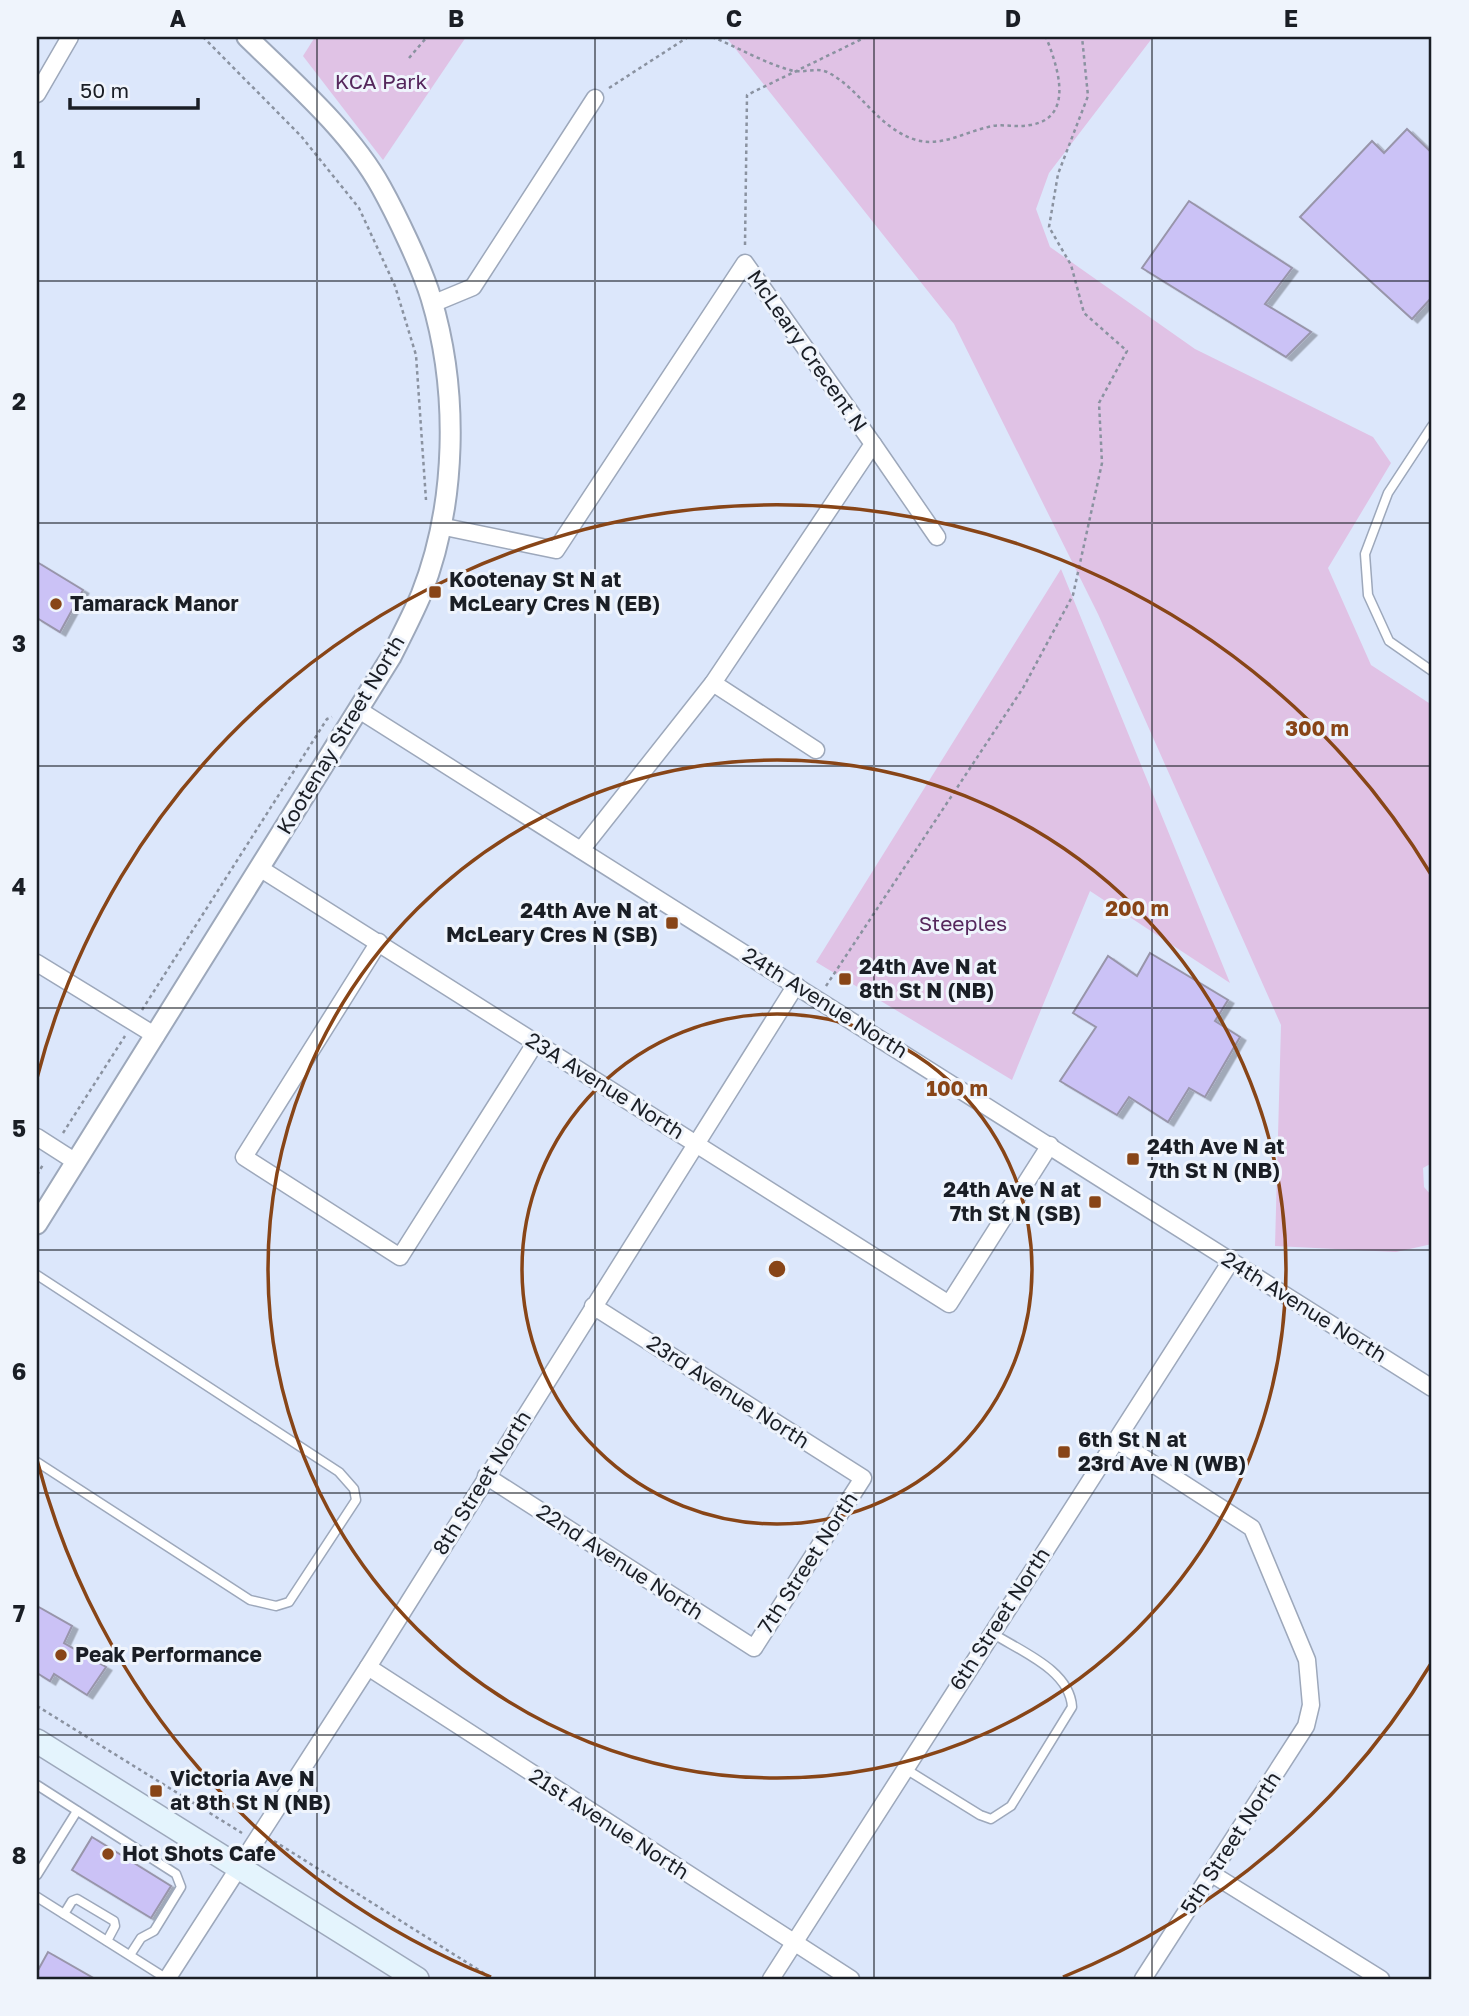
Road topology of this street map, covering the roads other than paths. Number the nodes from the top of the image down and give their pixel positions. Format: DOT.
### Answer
graph roads {
  1 [pos="70,37"];
  2 [pos="247,37"];
  3 [pos="37,94"];
  4 [pos="595,98"];
  5 [pos="432,304"];
  6 [pos="1432,426"];
  7 [pos="873,444"];
  8 [pos="440,526"];
  9 [pos="937,537"];
  10 [pos="1432,671"];
  11 [pos="713,682"];
  12 [pos="359,710"];
  13 [pos="816,750"];
  14 [pos="581,850"];
  15 [pos="261,869"];
  16 [pos="379,942"];
  17 [pos="37,963"];
  18 [pos="796,985"];
  19 [pos="156,1036"];
  20 [pos="536,1042"];
  21 [pos="37,1137"];
  22 [pos="696,1143"];
  23 [pos="1050,1145"];
  24 [pos="76,1162"];
  25 [pos="37,1224"];
  26 [pos="1231,1261"];
  27 [pos="37,1275"];
  28 [pos="593,1306"];
  29 [pos="1432,1388"];
  30 [pos="1116,1440"];
  31 [pos="37,1462"];
  32 [pos="486,1476"];
  33 [pos="863,1478"];
  34 [pos="992,1633"];
  35 [pos="754,1648"];
  36 [pos="368,1667"];
  37 [pos="37,1741"];
  38 [pos="904,1768"];
  39 [pos="37,1785"];
  40 [pos="77,1811"];
  41 [pos="239,1868"];
  42 [pos="1212,1874"];
  43 [pos="37,1875"];
  44 [pos="37,1897"];
  45 [pos="64,1914"];
  46 [pos="107,1941"];
  47 [pos="793,1944"];
  48 [pos="130,1955"];
  49 [pos="167,1979"];
  50 [pos="417,1979"];
  51 [pos="771,1979"];
  52 [pos="851,1979"];
  53 [pos="1143,1979"];
  54 [pos="1381,1979"];
  1 -- 3 [label="street"];
  2 -- 5 [label="street, Kootenay Street North"];
  4 -- 5 [label="street"];
  5 -- 8 [label="street, Kootenay Street North"];
  6 -- 10 [label="lane"];
  7 -- 8 [label="street, McLeary Crecent N"];
  7 -- 9 [label="street"];
  7 -- 11 [label="street, McLeary Crecent N"];
  8 -- 12 [label="street, Kootenay Street North"];
  11 -- 13 [label="street"];
  11 -- 14 [label="street, McLeary Crecent N"];
  12 -- 14 [label="street, 24th Avenue North"];
  12 -- 15 [label="street, Kootenay Street North"];
  14 -- 18 [label="street, 24th Avenue North"];
  15 -- 16 [label="street, 23A Avenue North"];
  15 -- 19 [label="street, Kootenay Street North"];
  16 -- 20 [label="street, 23A Avenue North"];
  16 -- 20 [label="street"];
  17 -- 19 [label="street"];
  18 -- 22 [label="street, 8th Street North"];
  18 -- 23 [label="street, 24th Avenue North"];
  19 -- 24 [label="street, Kootenay Street North"];
  20 -- 22 [label="street, 23A Avenue North"];
  21 -- 24 [label="street"];
  22 -- 23 [label="street, 23A Avenue North"];
  22 -- 28 [label="street, 8th Street North"];
  23 -- 26 [label="street, 24th Avenue North"];
  24 -- 25 [label="street, Kootenay Street North"];
  26 -- 29 [label="street, 24th Avenue North"];
  26 -- 30 [label="street, 6th Street North"];
  27 -- 31 [label="lane"];
  28 -- 32 [label="street, 8th Street North"];
  28 -- 33 [label="street, 23rd Avenue North"];
  30 -- 34 [label="street, 6th Street North"];
  30 -- 42 [label="street, 5th Street North"];
  32 -- 35 [label="street, 22nd Avenue North"];
  32 -- 36 [label="street, 8th Street North"];
  33 -- 35 [label="street, 7th Street North"];
  34 -- 38 [label="street, 6th Street North"];
  34 -- 38 [label="lane"];
  36 -- 41 [label="street, 8th Street North"];
  36 -- 47 [label="street, 21st Avenue North"];
  37 -- 41 [label="main road"];
  38 -- 47 [label="street, 6th Street North"];
  39 -- 40 [label="lane"];
  40 -- 43 [label="lane"];
  40 -- 48 [label="lane"];
  41 -- 49 [label="street, 8th Street North"];
  41 -- 50 [label="main road"];
  42 -- 53 [label="street, 5th Street North"];
  42 -- 54 [label="street"];
  44 -- 45 [label="lane"];
  45 -- 46 [label="lane"];
  45 -- 46 [label="lane"];
  46 -- 48 [label="lane"];
  47 -- 51 [label="street, 6th Street North"];
  47 -- 52 [label="street, 21st Avenue North"];
  48 -- 49 [label="lane"];
}
